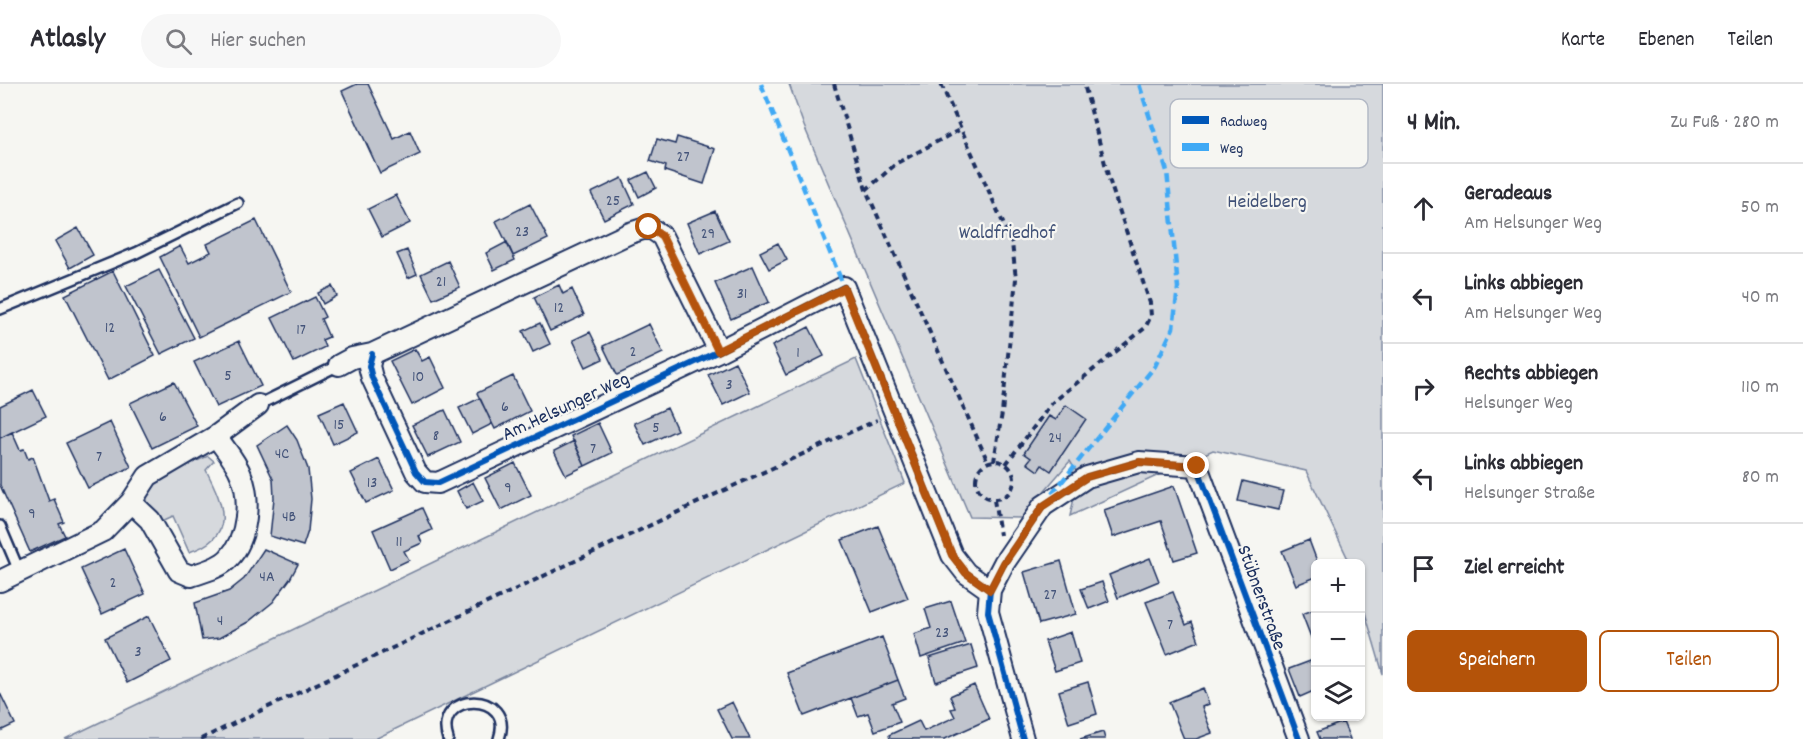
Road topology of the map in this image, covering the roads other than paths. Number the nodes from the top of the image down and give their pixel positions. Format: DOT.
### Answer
graph roads {
  1 [pos="238,203"];
  2 [pos="0,309"];
  3 [pos="718,351"];
  4 [pos="372,354"];
  5 [pos="339,365"];
  6 [pos="258,405"];
  7 [pos="216,436"];
  8 [pos="131,502"];
  9 [pos="0,526"];
  10 [pos="20,573"];
  11 [pos="0,581"];
  12 [pos="990,590"];
  13 [pos="448,739"];
  14 [pos="499,739"];
  15 [pos="1023,739"];
  16 [pos="1299,739"];
  1 -- 2 [label="lane"];
  3 -- 4 [label="street"];
  3 -- 4 [label="street, Am Helsunger Weg"];
  3 -- 12 [label="street, Am Helsunger Weg"];
  4 -- 5 [label="street"];
  5 -- 6 [label="lane"];
  6 -- 7 [label="street"];
  7 -- 8 [label="street"];
  7 -- 8 [label="street"];
  8 -- 10 [label="street"];
  9 -- 10 [label="lane"];
  10 -- 11 [label="street"];
  12 -- 15 [label="street"];
  12 -- 16 [label="street, Stübnerstraße"];
  13 -- 14 [label="lane"];
}
